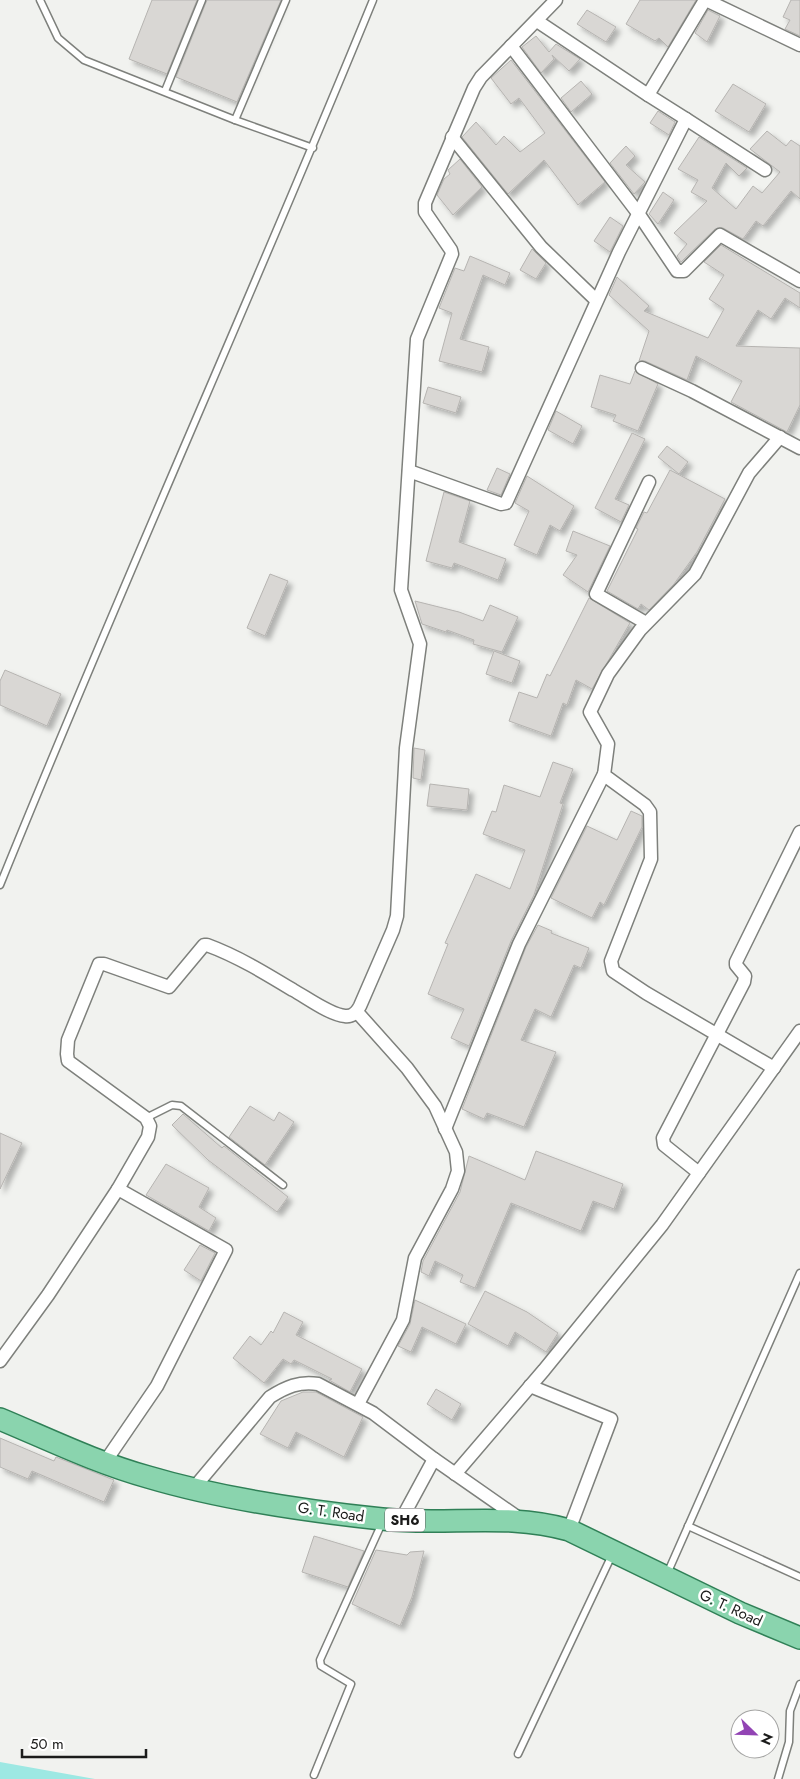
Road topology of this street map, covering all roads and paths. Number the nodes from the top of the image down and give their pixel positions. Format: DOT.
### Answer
graph roads {
  1 [pos="40,0"];
  2 [pos="202,0"];
  3 [pos="286,0"];
  4 [pos="373,0"];
  5 [pos="556,0"];
  6 [pos="705,0"];
  7 [pos="537,21"];
  8 [pos="800,45"];
  9 [pos="511,46"];
  10 [pos="165,91"];
  11 [pos="648,95"];
  12 [pos="686,119"];
  13 [pos="235,120"];
  14 [pos="452,137"];
  15 [pos="312,148"];
  16 [pos="765,170"];
  17 [pos="638,213"];
  18 [pos="800,281"];
  19 [pos="596,300"];
  20 [pos="642,368"];
  21 [pos="780,436"];
  22 [pos="800,448"];
  23 [pos="409,471"];
  24 [pos="650,482"];
  25 [pos="646,623"];
  26 [pos="604,774"];
  27 [pos="800,832"];
  28 [pos="0,885"];
  29 [pos="357,1012"];
  30 [pos="800,1031"];
  31 [pos="717,1035"];
  32 [pos="774,1068"];
  33 [pos="146,1118"];
  34 [pos="445,1129"];
  35 [pos="699,1173"];
  36 [pos="283,1185"];
  37 [pos="118,1189"];
  38 [pos="800,1273"];
  39 [pos="0,1361"];
  40 [pos="530,1386"];
  41 [pos="358,1404"];
  42 [pos="0,1419"];
  43 [pos="434,1459"];
  44 [pos="105,1462"];
  45 [pos="455,1474"];
  46 [pos="193,1489"];
  47 [pos="392,1520"];
  48 [pos="521,1520"];
  49 [pos="688,1526"];
  50 [pos="569,1530"];
  51 [pos="613,1551"];
  52 [pos="666,1577"];
  53 [pos="800,1577"];
  54 [pos="800,1638"];
  55 [pos="800,1684"];
  56 [pos="518,1754"];
  57 [pos="314,1775"];
  58 [pos="778,1779"];
  1 -- 10 [label="lane"];
  2 -- 10 [label="lane"];
  3 -- 13 [label="lane"];
  4 -- 15 [label="lane"];
  5 -- 7 [label="street"];
  6 -- 8 [label="street"];
  6 -- 11 [label="street"];
  7 -- 9 [label="street"];
  7 -- 11 [label="street"];
  9 -- 14 [label="street"];
  9 -- 17 [label="street"];
  10 -- 13 [label="lane"];
  11 -- 12 [label="street"];
  12 -- 16 [label="street"];
  12 -- 17 [label="street"];
  13 -- 15 [label="lane"];
  14 -- 19 [label="street"];
  14 -- 23 [label="street"];
  15 -- 28 [label="lane"];
  17 -- 18 [label="street"];
  17 -- 19 [label="street"];
  19 -- 23 [label="street"];
  20 -- 21 [label="street"];
  21 -- 22 [label="street"];
  21 -- 25 [label="street"];
  23 -- 29 [label="street"];
  24 -- 25 [label="street"];
  25 -- 26 [label="street"];
  26 -- 31 [label="street"];
  26 -- 34 [label="street"];
  27 -- 31 [label="street"];
  29 -- 33 [label="street"];
  29 -- 34 [label="street"];
  30 -- 32 [label="street"];
  31 -- 32 [label="street"];
  31 -- 35 [label="street"];
  32 -- 35 [label="street"];
  33 -- 36 [label="lane"];
  33 -- 37 [label="street"];
  34 -- 41 [label="street"];
  35 -- 40 [label="street"];
  37 -- 39 [label="street"];
  37 -- 44 [label="street"];
  38 -- 49 [label="lane"];
  40 -- 45 [label="street"];
  40 -- 50 [label="street"];
  41 -- 43 [label="street"];
  41 -- 46 [label="street"];
  42 -- 44 [label="main road, G. T. Road / SH6"];
  43 -- 45 [label="street"];
  43 -- 47 [label="street"];
  44 -- 46 [label="main road, G. T. Road / SH6"];
  45 -- 48 [label="street"];
  46 -- 47 [label="main road, G. T. Road / SH6"];
  47 -- 48 [label="main road, G. T. Road / SH6"];
  47 -- 57 [label="lane"];
  48 -- 50 [label="main road, G. T. Road / SH6"];
  49 -- 52 [label="lane"];
  49 -- 53 [label="lane"];
  50 -- 51 [label="main road, G. T. Road / SH6"];
  51 -- 52 [label="main road, G. T. Road / SH6"];
  51 -- 56 [label="lane"];
  52 -- 54 [label="main road, G. T. Road / SH6"];
  55 -- 58 [label="lane"];
}
